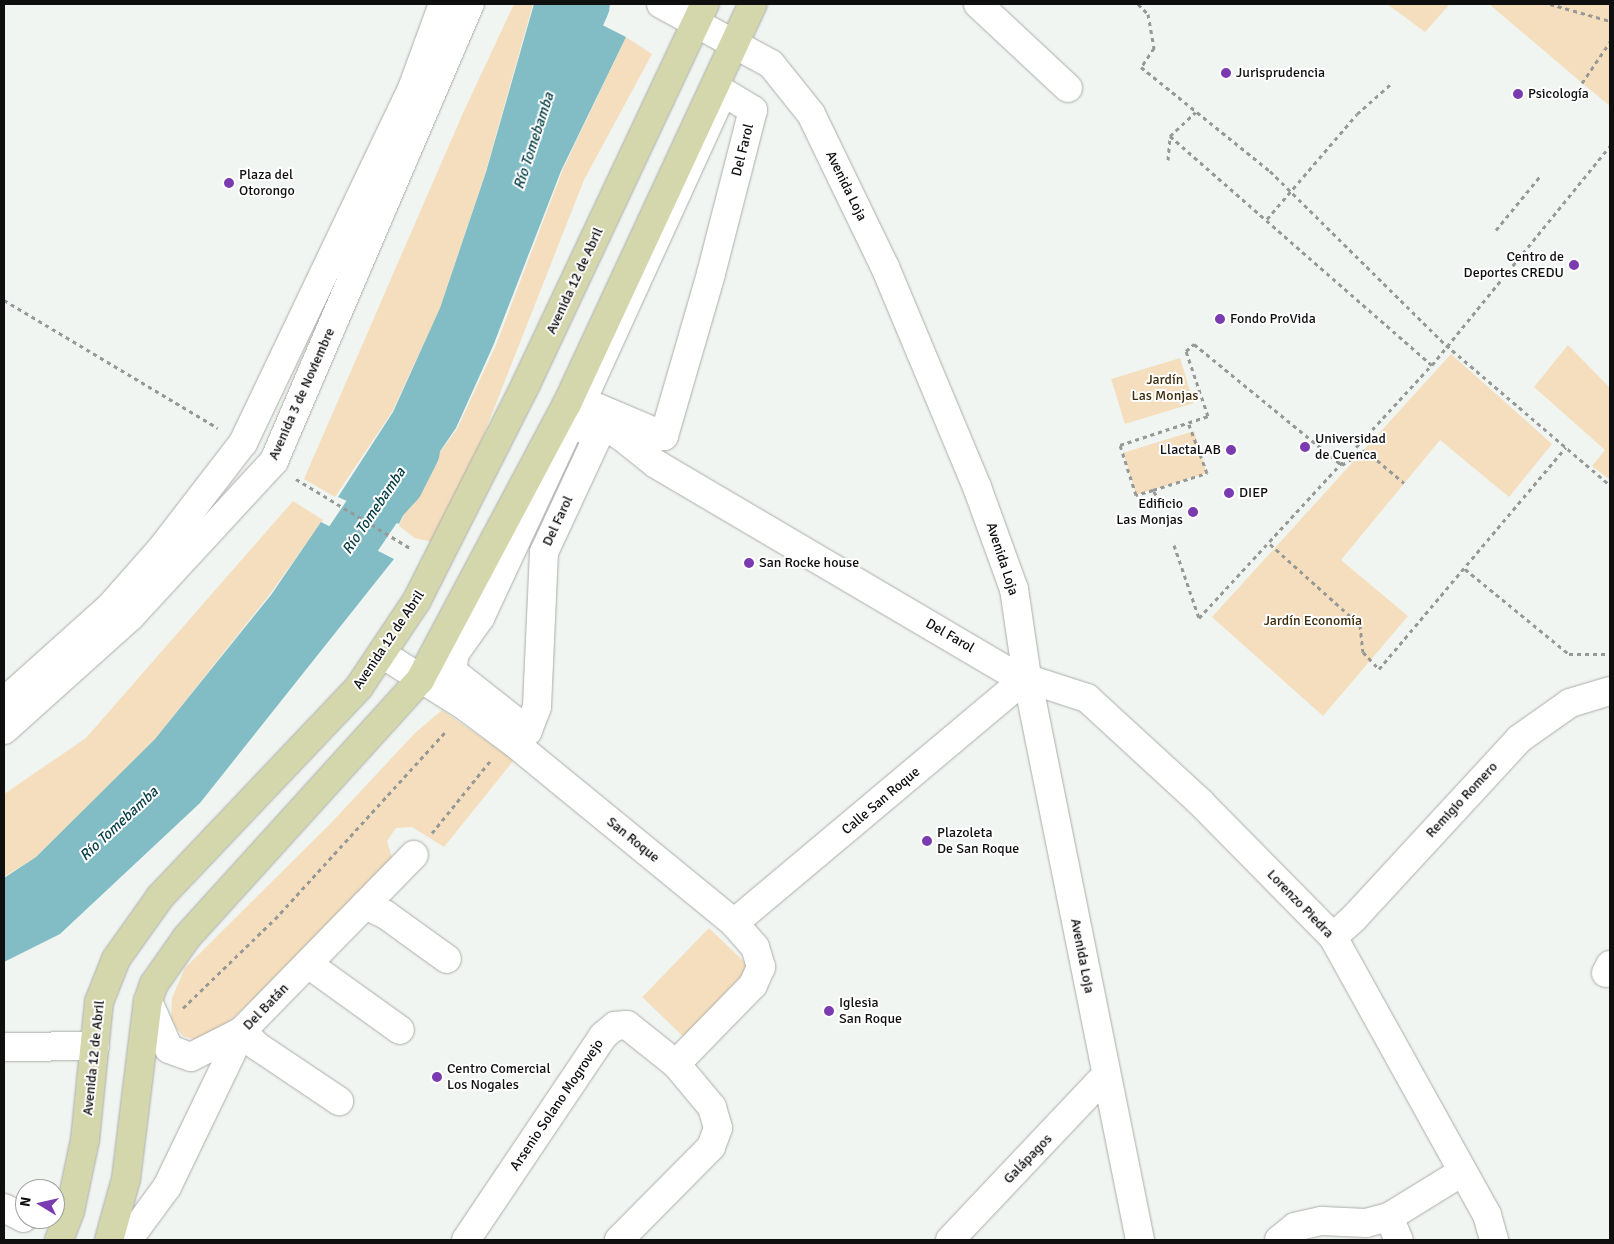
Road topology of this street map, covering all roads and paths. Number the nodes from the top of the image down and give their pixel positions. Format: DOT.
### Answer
graph roads {
  1 [pos="443,4"];
  2 [pos="470,4"];
  3 [pos="661,4"];
  4 [pos="753,4"];
  5 [pos="978,4"];
  6 [pos="1138,4"];
  7 [pos="1550,4"];
  8 [pos="695,16"];
  9 [pos="1610,21"];
  10 [pos="1610,42"];
  11 [pos="734,45"];
  12 [pos="1393,82"];
  13 [pos="1582,83"];
  14 [pos="1068,88"];
  15 [pos="1196,112"];
  16 [pos="1170,136"];
  17 [pos="1610,146"];
  18 [pos="1168,160"];
  19 [pos="1541,175"];
  20 [pos="1290,190"];
  21 [pos="1267,219"];
  22 [pos="1496,230"];
  23 [pos="4,300"];
  24 [pos="1446,345"];
  25 [pos="1432,365"];
  26 [pos="575,402"];
  27 [pos="1188,422"];
  28 [pos="243,443"];
  29 [pos="1566,447"];
  30 [pos="1342,465"];
  31 [pos="284,469"];
  32 [pos="1404,483"];
  33 [pos="1610,484"];
  34 [pos="1153,490"];
  35 [pos="1156,495"];
  36 [pos="1270,544"];
  37 [pos="1174,545"];
  38 [pos="414,551"];
  39 [pos="1465,569"];
  40 [pos="382,654"];
  41 [pos="1610,654"];
  42 [pos="452,671"];
  43 [pos="1027,677"];
  44 [pos="420,680"];
  45 [pos="1610,691"];
  46 [pos="4,702"];
  47 [pos="466,707"];
  48 [pos="4,730"];
  49 [pos="513,742"];
  50 [pos="414,855"];
  51 [pos="365,905"];
  52 [pos="734,923"];
  53 [pos="1333,936"];
  54 [pos="447,959"];
  55 [pos="308,964"];
  56 [pos="148,1001"];
  57 [pos="158,1029"];
  58 [pos="400,1030"];
  59 [pos="242,1031"];
  60 [pos="95,1046"];
  61 [pos="4,1047"];
  62 [pos="676,1064"];
  63 [pos="1105,1076"];
  64 [pos="339,1101"];
  65 [pos="1462,1172"];
  66 [pos="1394,1229"];
  67 [pos="59,1240"];
  68 [pos="109,1240"];
  69 [pos="128,1240"];
  70 [pos="466,1240"];
  71 [pos="620,1240"];
  72 [pos="950,1240"];
  73 [pos="1140,1240"];
  74 [pos="1279,1240"];
  75 [pos="1494,1240"];
  1 -- 28 [label="street, Avenida 3 de Noviembre"];
  2 -- 31 [label="street, Avenida 3 de Noviembre"];
  3 -- 8 [label="street, Avenida Loja"];
  4 -- 11 [label="main road"];
  5 -- 14 [label="street"];
  6 -- 15 [label="path"];
  7 -- 9 [label="path"];
  8 -- 11 [label="street, Avenida Loja"];
  8 -- 40 [label="main road, Avenida 12 de Abril"];
  10 -- 13 [label="path"];
  11 -- 26 [label="main road"];
  11 -- 43 [label="street, Avenida Loja"];
  12 -- 20 [label="path"];
  15 -- 16 [label="path"];
  15 -- 20 [label="path"];
  16 -- 18 [label="path"];
  16 -- 21 [label="path"];
  17 -- 24 [label="path"];
  19 -- 22 [label="path"];
  20 -- 21 [label="path"];
  20 -- 24 [label="path"];
  21 -- 25 [label="path"];
  23 -- 28 [label="path"];
  24 -- 25 [label="path"];
  24 -- 29 [label="path"];
  25 -- 30 [label="path"];
  26 -- 26 [label="street, Del Farol"];
  26 -- 43 [label="street, Del Farol"];
  26 -- 44 [label="main road"];
  27 -- 30 [label="path"];
  27 -- 34 [label="path"];
  27 -- 34 [label="path"];
  28 -- 46 [label="street, Avenida 3 de Noviembre"];
  29 -- 33 [label="path"];
  29 -- 39 [label="path"];
  30 -- 32 [label="path"];
  30 -- 36 [label="path"];
  31 -- 38 [label="path"];
  31 -- 48 [label="street, Avenida 3 de Noviembre"];
  34 -- 35 [label="path"];
  36 -- 37 [label="path"];
  36 -- 39 [label="path"];
  39 -- 41 [label="path"];
  40 -- 44 [label="street, San Roque"];
  40 -- 60 [label="main road, Avenida 12 de Abril"];
  42 -- 42 [label="street, Del Farol"];
  43 -- 52 [label="street, Calle San Roque"];
  43 -- 53 [label="street, Lorenzo Piedra"];
  43 -- 63 [label="street, Avenida Loja"];
  44 -- 47 [label="street, San Roque"];
  44 -- 56 [label="main road"];
  45 -- 53 [label="street, Remigio Romero"];
  47 -- 49 [label="street, San Roque"];
  47 -- 57 [label="path"];
  49 -- 50 [label="path"];
  49 -- 52 [label="street, San Roque"];
  50 -- 51 [label="street, Del Batán"];
  51 -- 54 [label="street"];
  51 -- 55 [label="street, Del Batán"];
  52 -- 62 [label="street, San Roque"];
  53 -- 65 [label="street, Lorenzo Piedra"];
  55 -- 58 [label="street"];
  55 -- 59 [label="street, Del Batán"];
  56 -- 57 [label="street"];
  56 -- 68 [label="main road"];
  57 -- 59 [label="street"];
  59 -- 64 [label="street"];
  59 -- 69 [label="street, Del Batán"];
  60 -- 61 [label="street"];
  60 -- 67 [label="main road, Avenida 12 de Abril"];
  62 -- 70 [label="street, Arsenio Solano Mogrovejo"];
  62 -- 71 [label="street, Arsenio Solano Mogrovejo"];
  63 -- 72 [label="street, Galápagos"];
  63 -- 73 [label="street, Avenida Loja"];
  65 -- 66 [label="street"];
  65 -- 75 [label="street, Lorenzo Piedra"];
  66 -- 74 [label="street"];
}
